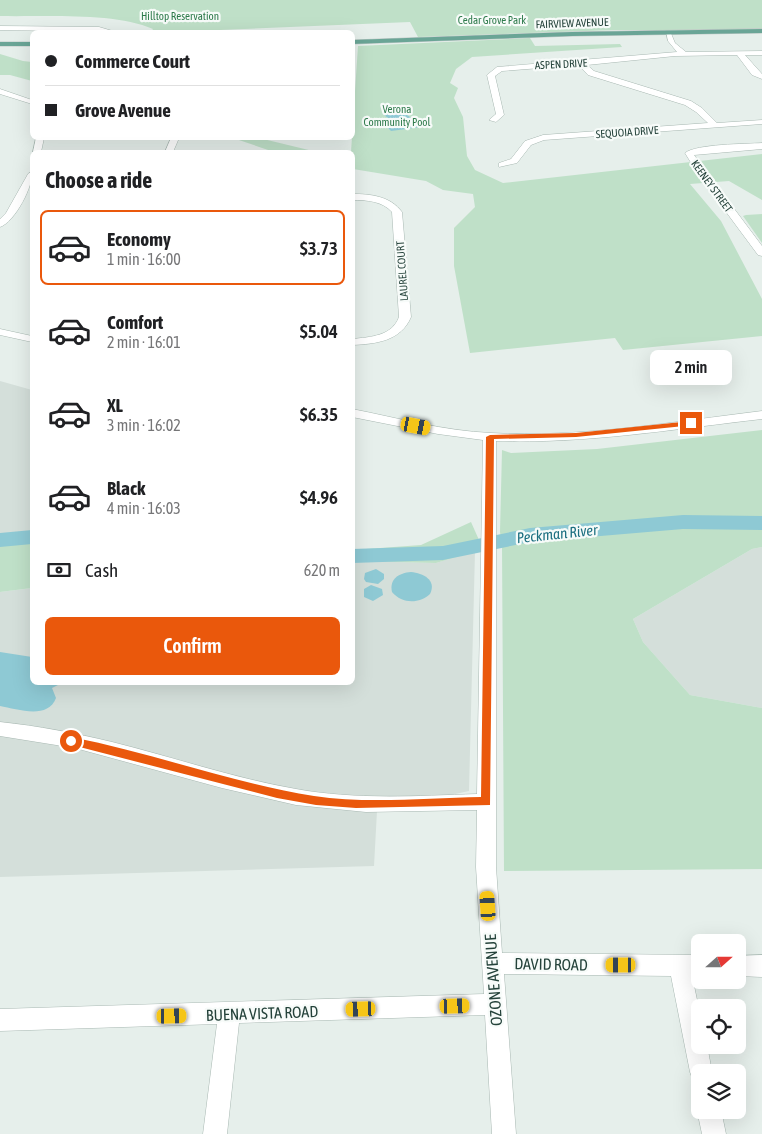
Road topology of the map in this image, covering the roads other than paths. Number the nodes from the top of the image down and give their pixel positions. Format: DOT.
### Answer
graph roads {
  1 [pos="0,28"];
  2 [pos="104,30"];
  3 [pos="762,31"];
  4 [pos="668,32"];
  5 [pos="355,42"];
  6 [pos="0,44"];
  7 [pos="30,44"];
  8 [pos="683,53"];
  9 [pos="739,53"];
  10 [pos="762,53"];
  11 [pos="581,63"];
  12 [pos="762,77"];
  13 [pos="0,91"];
  14 [pos="30,101"];
  15 [pos="493,120"];
  16 [pos="762,122"];
  17 [pos="714,125"];
  18 [pos="762,146"];
  19 [pos="502,165"];
  20 [pos="30,178"];
  21 [pos="355,197"];
  22 [pos="0,224"];
  23 [pos="762,253"];
  24 [pos="0,332"];
  25 [pos="30,339"];
  26 [pos="355,342"];
  27 [pos="355,414"];
  28 [pos="762,415"];
  29 [pos="490,437"];
  30 [pos="0,729"];
  31 [pos="486,802"];
  32 [pos="492,963"];
  33 [pos="690,966"];
  34 [pos="746,966"];
  35 [pos="762,966"];
  36 [pos="495,1004"];
  37 [pos="229,1014"];
  38 [pos="0,1020"];
  39 [pos="700,1064"];
  40 [pos="711,1119"];
  41 [pos="215,1134"];
  42 [pos="504,1134"];
  43 [pos="714,1134"];
  1 -- 2 [label="street"];
  3 -- 4 [label="main road, FAIRVIEW AVENUE"];
  4 -- 5 [label="main road, FAIRVIEW AVENUE"];
  4 -- 8 [label="street"];
  6 -- 7 [label="main road"];
  8 -- 9 [label="street, ASPEN DRIVE"];
  8 -- 11 [label="street, ASPEN DRIVE"];
  9 -- 10 [label="street, ASPEN DRIVE"];
  9 -- 12 [label="street"];
  11 -- 15 [label="street, ASPEN DRIVE"];
  11 -- 17 [label="street"];
  13 -- 14 [label="street"];
  16 -- 17 [label="street, SEQUOIA DRIVE"];
  17 -- 19 [label="street, SEQUOIA DRIVE"];
  18 -- 23 [label="street, KEENEY STREET"];
  20 -- 22 [label="street"];
  21 -- 26 [label="street, LAUREL COURT"];
  24 -- 25 [label="street"];
  27 -- 29 [label="street"];
  28 -- 29 [label="street"];
  29 -- 31 [label="street, OZONE AVENUE"];
  30 -- 31 [label="street"];
  31 -- 32 [label="street, OZONE AVENUE"];
  32 -- 33 [label="street, DAVID ROAD"];
  32 -- 36 [label="street, OZONE AVENUE"];
  33 -- 39 [label="street"];
  34 -- 35 [label="street"];
  36 -- 37 [label="street, BUENA VISTA ROAD"];
  36 -- 42 [label="street, OZONE AVENUE"];
  37 -- 38 [label="street, BUENA VISTA ROAD"];
  37 -- 41 [label="street"];
  40 -- 43 [label="street"];
}
